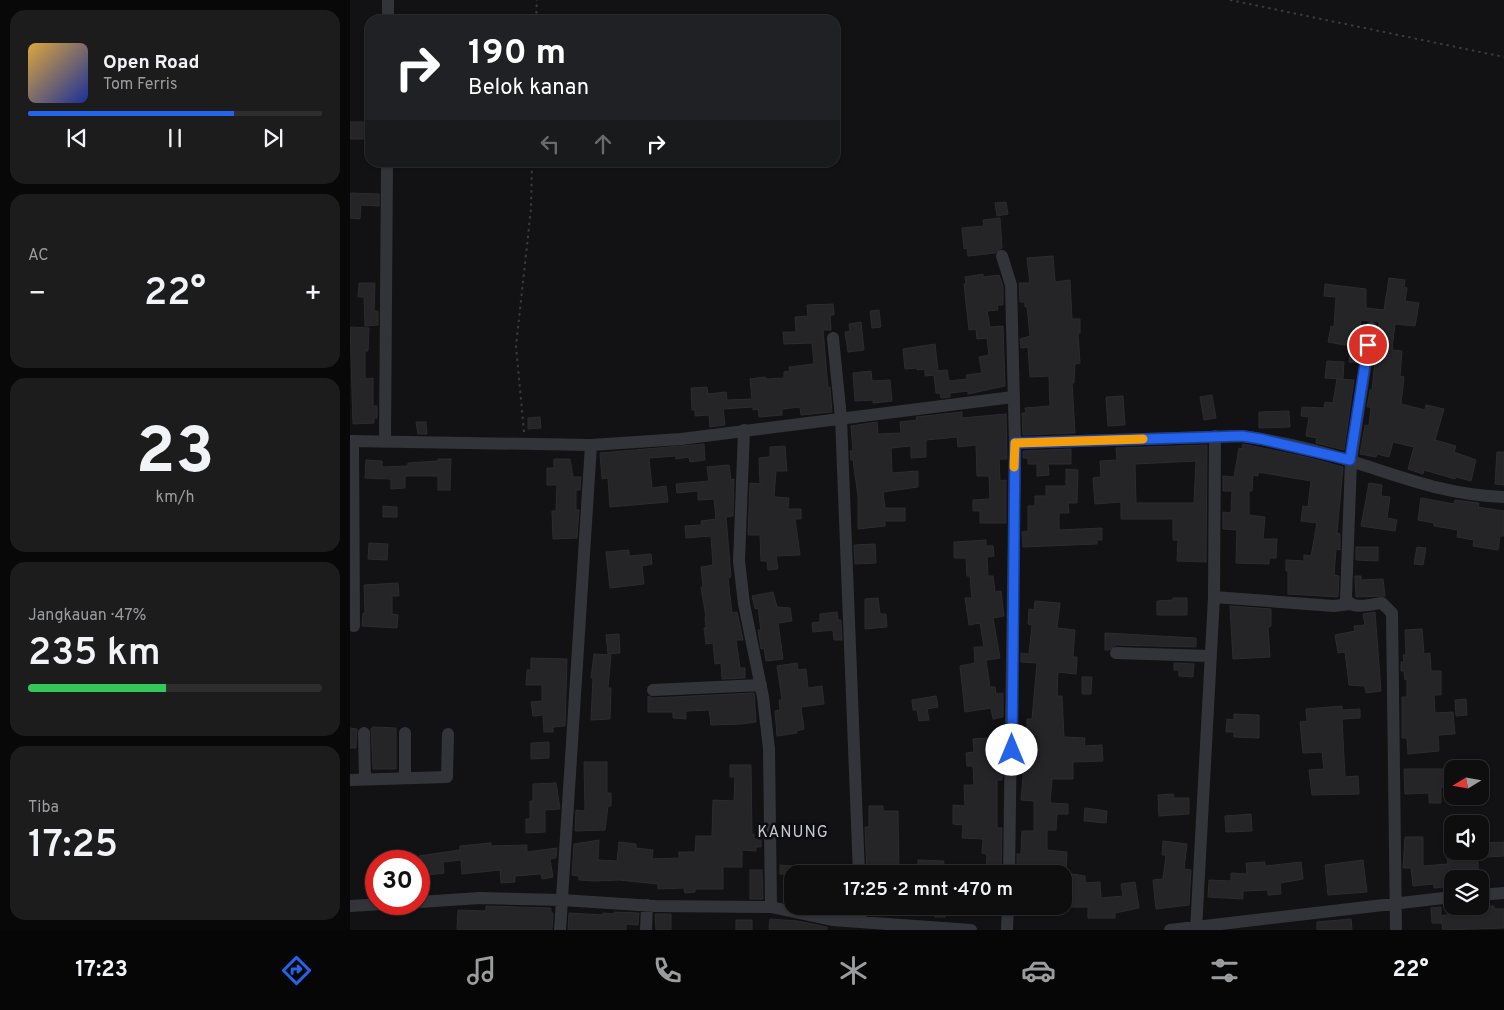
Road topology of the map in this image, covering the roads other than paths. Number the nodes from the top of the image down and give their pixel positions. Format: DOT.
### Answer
graph roads {
  1 [pos="388,0"];
  2 [pos="388,15"];
  3 [pos="387,167"];
  4 [pos="1002,256"];
  5 [pos="1371,328"];
  6 [pos="833,338"];
  7 [pos="1012,397"];
  8 [pos="841,418"];
  9 [pos="744,430"];
  10 [pos="1215,436"];
  11 [pos="352,441"];
  12 [pos="386,442"];
  13 [pos="1015,443"];
  14 [pos="591,445"];
  15 [pos="1350,460"];
  16 [pos="1504,497"];
  17 [pos="1214,597"];
  18 [pos="1350,604"];
  19 [pos="354,626"];
  20 [pos="1116,653"];
  21 [pos="1209,656"];
  22 [pos="761,686"];
  23 [pos="653,690"];
  24 [pos="364,733"];
  25 [pos="405,733"];
  26 [pos="448,734"];
  27 [pos="405,778"];
  28 [pos="364,779"];
  29 [pos="350,780"];
  30 [pos="859,865"];
  31 [pos="1009,865"];
  32 [pos="1504,893"];
  33 [pos="1489,894"];
  34 [pos="1444,898"];
  35 [pos="562,900"];
  36 [pos="430,901"];
  37 [pos="1395,902"];
  38 [pos="365,905"];
  39 [pos="650,905"];
  40 [pos="350,906"];
  41 [pos="771,907"];
  42 [pos="861,915"];
  43 [pos="1008,915"];
  44 [pos="861,922"];
  45 [pos="831,925"];
  46 [pos="1196,929"];
  47 [pos="560,930"];
  48 [pos="646,930"];
  49 [pos="653,930"];
  50 [pos="972,930"];
  51 [pos="1007,930"];
  52 [pos="1170,930"];
  53 [pos="1396,930"];
  1 -- 2 [label="street"];
  3 -- 12 [label="street"];
  4 -- 7 [label="street"];
  5 -- 15 [label="street"];
  6 -- 8 [label="street"];
  7 -- 8 [label="street"];
  7 -- 13 [label="street"];
  8 -- 9 [label="street"];
  8 -- 30 [label="street"];
  9 -- 14 [label="street"];
  9 -- 22 [label="street"];
  10 -- 13 [label="street"];
  10 -- 15 [label="street"];
  10 -- 17 [label="street"];
  11 -- 12 [label="street"];
  11 -- 19 [label="street"];
  12 -- 14 [label="street"];
  13 -- 31 [label="street"];
  14 -- 35 [label="street"];
  15 -- 16 [label="street"];
  15 -- 18 [label="street"];
  17 -- 18 [label="street"];
  17 -- 21 [label="street"];
  18 -- 37 [label="street"];
  20 -- 21 [label="street"];
  21 -- 46 [label="street"];
  22 -- 23 [label="street"];
  22 -- 41 [label="street"];
  24 -- 28 [label="street"];
  25 -- 27 [label="street"];
  26 -- 27 [label="street"];
  27 -- 28 [label="street"];
  28 -- 29 [label="street"];
  32 -- 33 [label="street"];
  34 -- 37 [label="street"];
  35 -- 36 [label="street"];
  35 -- 39 [label="street"];
  35 -- 47 [label="street"];
  37 -- 46 [label="street"];
  37 -- 53 [label="street"];
  38 -- 40 [label="street"];
  39 -- 41 [label="street"];
  39 -- 48 [label="street"];
  39 -- 49 [label="street"];
  41 -- 45 [label="street"];
  42 -- 44 [label="street"];
  43 -- 51 [label="street"];
  44 -- 45 [label="street"];
  44 -- 50 [label="street"];
  46 -- 52 [label="street"];
}
